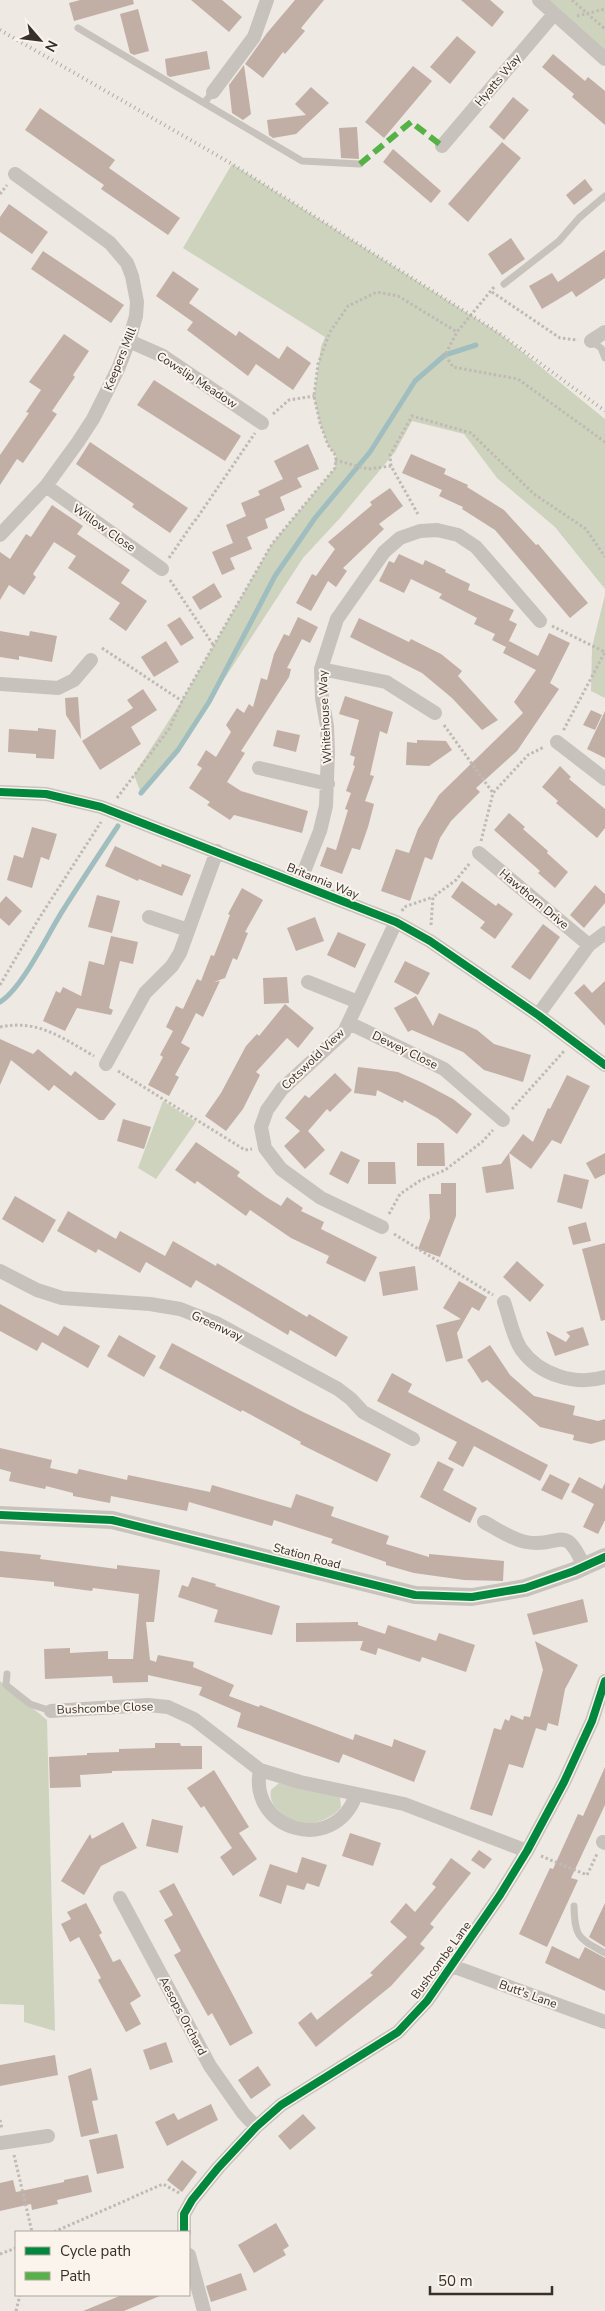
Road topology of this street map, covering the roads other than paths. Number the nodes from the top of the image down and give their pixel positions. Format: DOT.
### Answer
graph roads {
  1 [pos="266,0"];
  2 [pos="539,0"];
  3 [pos="558,17"];
  4 [pos="78,28"];
  5 [pos="604,57"];
  6 [pos="209,97"];
  7 [pos="442,146"];
  8 [pos="360,164"];
  9 [pos="15,174"];
  10 [pos="605,196"];
  11 [pos="504,284"];
  12 [pos="605,332"];
  13 [pos="129,341"];
  14 [pos="591,341"];
  15 [pos="605,358"];
  16 [pos="262,424"];
  17 [pos="46,486"];
  18 [pos="0,535"];
  19 [pos="162,569"];
  20 [pos="540,620"];
  21 [pos="91,660"];
  22 [pos="321,669"];
  23 [pos="0,684"];
  24 [pos="435,713"];
  25 [pos="557,742"];
  26 [pos="259,768"];
  27 [pos="605,779"];
  28 [pos="328,784"];
  29 [pos="0,792"];
  30 [pos="217,851"];
  31 [pos="478,853"];
  32 [pos="299,884"];
  33 [pos="149,917"];
  34 [pos="396,922"];
  35 [pos="188,930"];
  36 [pos="605,933"];
  37 [pos="590,945"];
  38 [pos="308,982"];
  39 [pos="358,1002"];
  40 [pos="538,1014"];
  41 [pos="349,1023"];
  42 [pos="106,1064"];
  43 [pos="605,1065"];
  44 [pos="503,1120"];
  45 [pos="382,1227"];
  46 [pos="0,1271"];
  47 [pos="504,1302"];
  48 [pos="605,1376"];
  49 [pos="413,1439"];
  50 [pos="0,1515"];
  51 [pos="484,1522"];
  52 [pos="605,1557"];
  53 [pos="584,1567"];
  54 [pos="8,1674"];
  55 [pos="605,1680"];
  56 [pos="51,1711"];
  57 [pos="260,1770"];
  58 [pos="356,1795"];
  59 [pos="530,1851"];
  60 [pos="120,1898"];
  61 [pos="574,1906"];
  62 [pos="605,1953"];
  63 [pos="452,1966"];
  64 [pos="605,2022"];
  65 [pos="256,2127"];
  66 [pos="48,2136"];
  67 [pos="2,2143"];
  68 [pos="184,2231"];
  69 [pos="190,2258"];
  70 [pos="204,2311"];
  1 -- 6 [label="street"];
  2 -- 3 [label="street"];
  3 -- 5 [label="street"];
  3 -- 7 [label="street, Hyatts Way"];
  4 -- 6 [label="lane"];
  6 -- 8 [label="lane"];
  9 -- 13 [label="street, Keepers Mill"];
  10 -- 11 [label="lane"];
  12 -- 14 [label="street"];
  13 -- 16 [label="street, Cowslip Meadow"];
  13 -- 17 [label="street, Keepers Mill"];
  14 -- 15 [label="lane"];
  17 -- 18 [label="street, Keepers Mill"];
  17 -- 19 [label="street, Willow Close"];
  20 -- 22 [label="street, Whitehouse Way"];
  21 -- 23 [label="street"];
  22 -- 24 [label="street"];
  22 -- 28 [label="street, Whitehouse Way"];
  25 -- 27 [label="street"];
  26 -- 28 [label="street"];
  28 -- 32 [label="street, Whitehouse Way"];
  29 -- 30 [label="street, Britannia Way"];
  30 -- 32 [label="street, Britannia Way"];
  30 -- 35 [label="street"];
  31 -- 37 [label="street, Hawthorn Drive"];
  32 -- 34 [label="street, Britannia Way"];
  33 -- 35 [label="street"];
  34 -- 39 [label="street, Cotswold View"];
  34 -- 40 [label="street, Britannia Way"];
  35 -- 42 [label="street"];
  36 -- 37 [label="street"];
  37 -- 40 [label="street"];
  38 -- 39 [label="street"];
  39 -- 41 [label="street, Cotswold View"];
  40 -- 43 [label="street, Britannia Way"];
  41 -- 44 [label="street, Dewey Close"];
  41 -- 45 [label="street, Cotswold View"];
  46 -- 49 [label="street, Greenway"];
  47 -- 48 [label="street"];
  50 -- 53 [label="street, Station Road"];
  51 -- 53 [label="street"];
  52 -- 53 [label="street, Station Road"];
  54 -- 56 [label="lane"];
  55 -- 59 [label="street, Bushcombe Lane"];
  56 -- 57 [label="street, Bushcombe Close"];
  57 -- 58 [label="street, Bushcombe Close"];
  57 -- 58 [label="street"];
  58 -- 59 [label="street, Bushcombe Close"];
  59 -- 63 [label="street, Bushcombe Lane"];
  60 -- 65 [label="street, Aesops Orchard"];
  61 -- 62 [label="lane"];
  63 -- 64 [label="street, Butt's Lane"];
  63 -- 65 [label="street, Bushcombe Lane"];
  65 -- 68 [label="street, Bushcombe Lane"];
  66 -- 67 [label="street"];
  69 -- 70 [label="street"];
}
